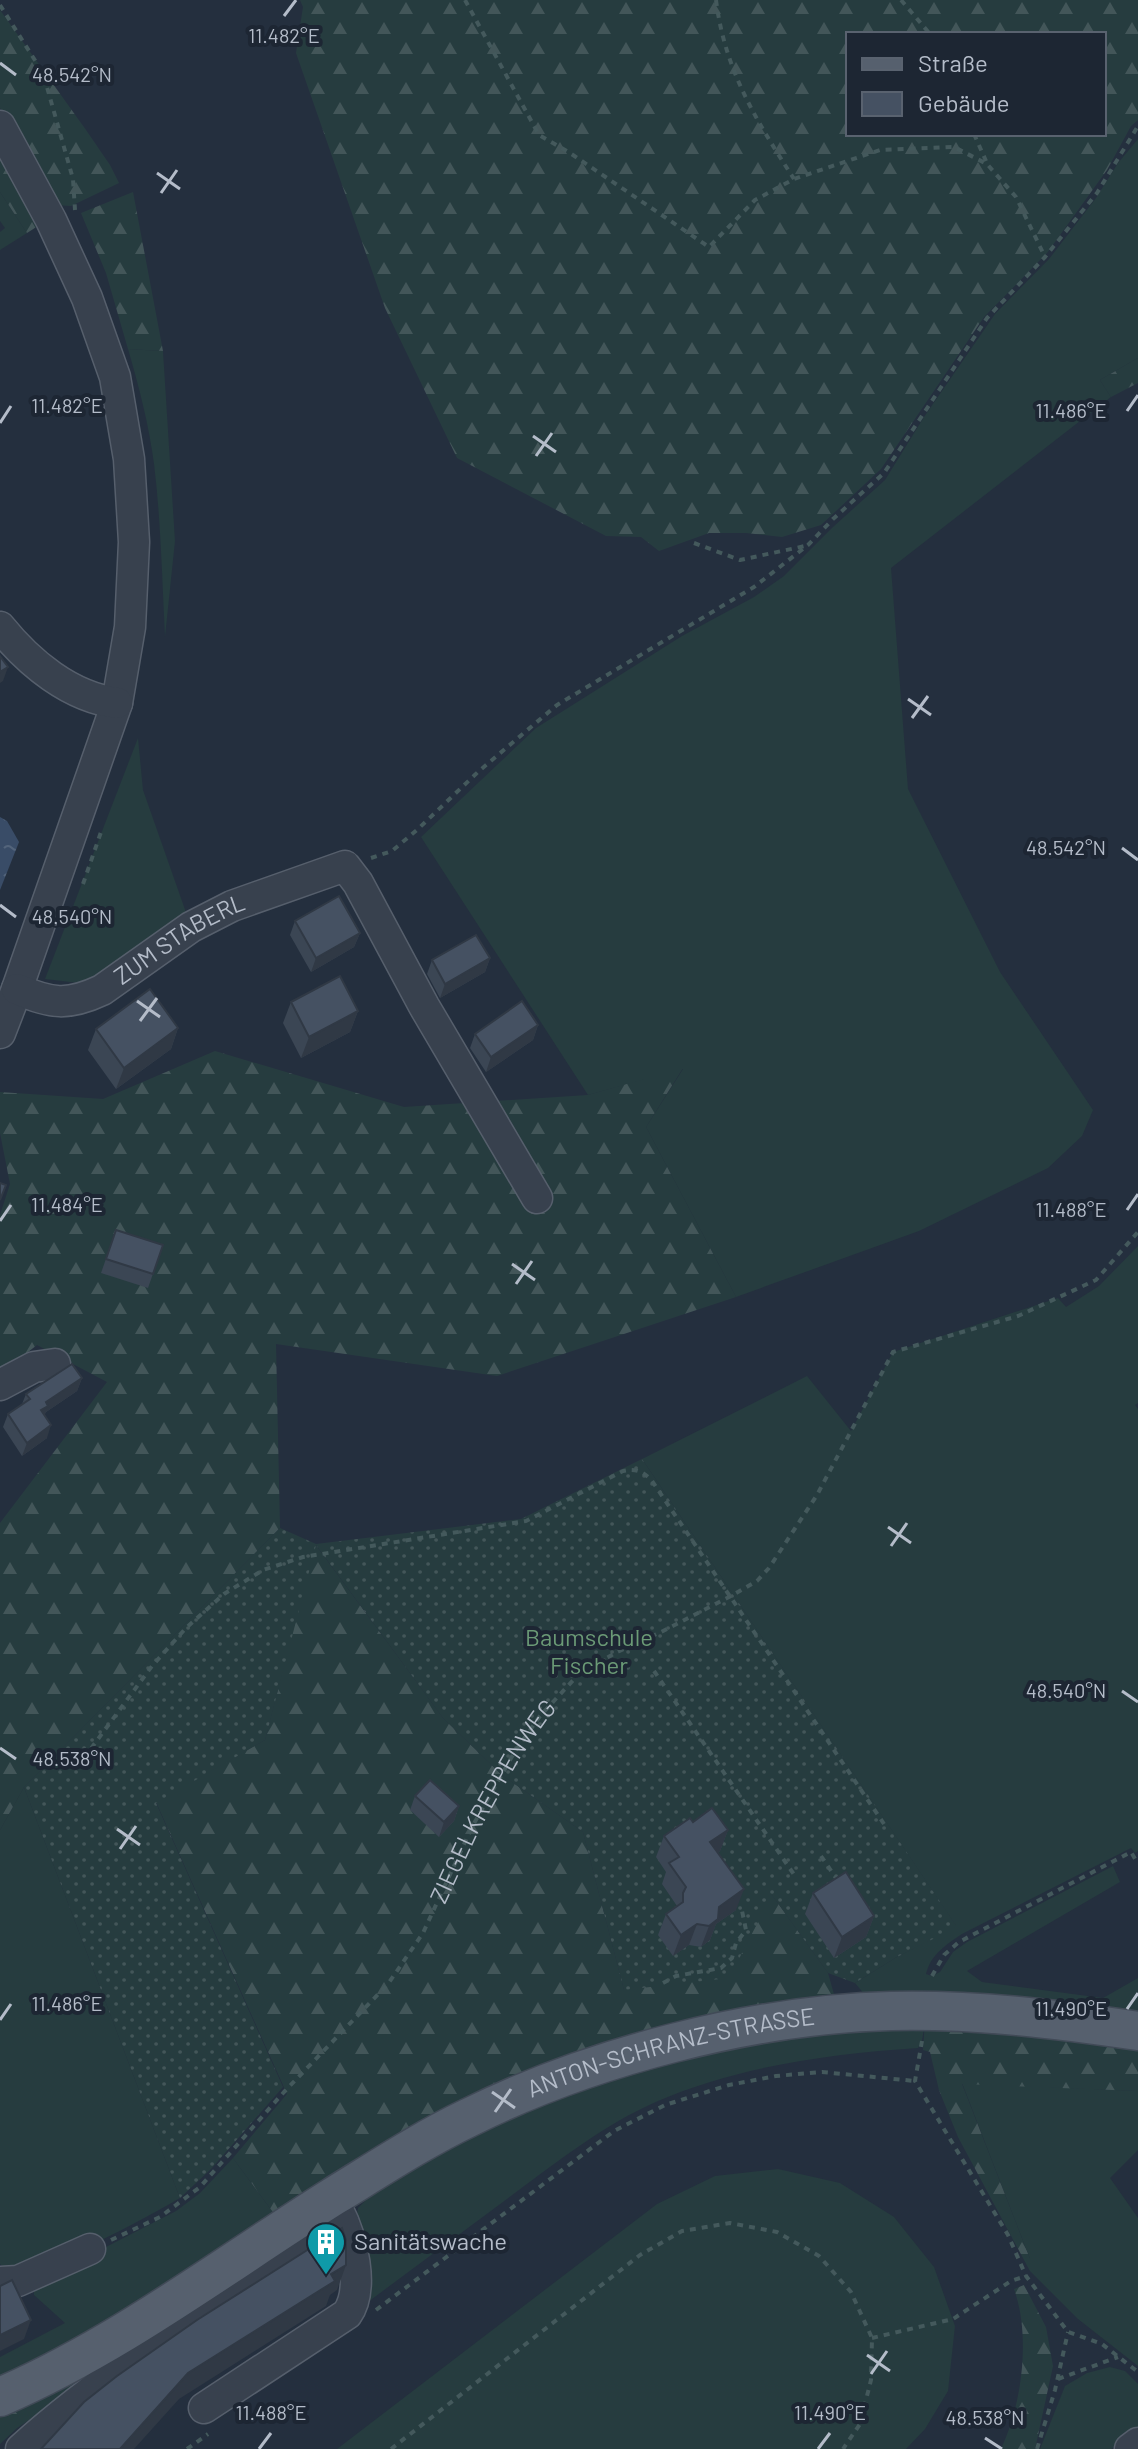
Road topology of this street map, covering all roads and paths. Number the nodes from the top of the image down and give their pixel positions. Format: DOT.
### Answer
graph roads {
  1 [pos="465,0"];
  2 [pos="716,0"];
  3 [pos="901,0"];
  4 [pos="0,5"];
  5 [pos="928,32"];
  6 [pos="0,126"];
  7 [pos="1138,126"];
  8 [pos="975,136"];
  9 [pos="987,164"];
  10 [pos="794,179"];
  11 [pos="75,210"];
  12 [pos="1045,257"];
  13 [pos="694,543"];
  14 [pos="808,545"];
  15 [pos="0,627"];
  16 [pos="117,703"];
  17 [pos="105,819"];
  18 [pos="345,866"];
  19 [pos="80,889"];
  20 [pos="17,989"];
  21 [pos="0,1033"];
  22 [pos="537,1198"];
  23 [pos="1138,1232"];
  24 [pos="55,1364"];
  25 [pos="0,1385"];
  26 [pos="731,1596"];
  27 [pos="654,1671"];
  28 [pos="84,1758"];
  29 [pos="884,1824"];
  30 [pos="821,1856"];
  31 [pos="1138,1864"];
  32 [pos="795,1876"];
  33 [pos="846,1892"];
  34 [pos="741,1906"];
  35 [pos="932,1976"];
  36 [pos="663,1983"];
  37 [pos="1138,2031"];
  38 [pos="922,2041"];
  39 [pos="915,2081"];
  40 [pos="338,2211"];
  41 [pos="90,2249"];
  42 [pos="1026,2276"];
  43 [pos="0,2282"];
  44 [pos="376,2309"];
  45 [pos="1068,2332"];
  46 [pos="872,2338"];
  47 [pos="1118,2357"];
  48 [pos="1137,2373"];
  49 [pos="1058,2379"];
  50 [pos="0,2397"];
  51 [pos="208,2419"];
  52 [pos="1138,2443"];
  53 [pos="21,2449"];
  54 [pos="187,2449"];
  55 [pos="391,2449"];
  56 [pos="843,2449"];
  57 [pos="1037,2449"];
  58 [pos="1130,2449"];
  1 -- 10 [label="path"];
  2 -- 10 [label="path"];
  3 -- 5 [label="path"];
  4 -- 11 [label="path"];
  6 -- 16 [label="street"];
  7 -- 12 [label="path"];
  8 -- 9 [label="path"];
  9 -- 10 [label="path"];
  9 -- 12 [label="path"];
  12 -- 14 [label="path"];
  13 -- 14 [label="path"];
  14 -- 18 [label="path"];
  15 -- 16 [label="street"];
  16 -- 20 [label="street"];
  17 -- 19 [label="path"];
  18 -- 20 [label="street, ZUM STABERL"];
  18 -- 22 [label="street"];
  20 -- 21 [label="street"];
  23 -- 26 [label="path, ZIEGELKREPPENWEG"];
  24 -- 25 [label="street"];
  26 -- 28 [label="path"];
  26 -- 29 [label="path"];
  26 -- 41 [label="path, ZIEGELKREPPENWEG"];
  27 -- 32 [label="path"];
  30 -- 33 [label="path"];
  31 -- 35 [label="path"];
  34 -- 36 [label="path"];
  37 -- 40 [label="main road, ANTON-SCHRANZ-STRASSE"];
  38 -- 39 [label="path"];
  39 -- 42 [label="path"];
  39 -- 44 [label="path"];
  40 -- 50 [label="main road, ANTON-SCHRANZ-STRASSE"];
  40 -- 51 [label="street"];
  40 -- 53 [label="street"];
  41 -- 43 [label="street"];
  42 -- 45 [label="path"];
  42 -- 46 [label="path"];
  45 -- 47 [label="path"];
  45 -- 49 [label="path"];
  46 -- 55 [label="path"];
  46 -- 56 [label="path"];
  47 -- 48 [label="path"];
  47 -- 49 [label="path"];
  49 -- 57 [label="path"];
  51 -- 54 [label="path"];
  52 -- 58 [label="street"];
}
